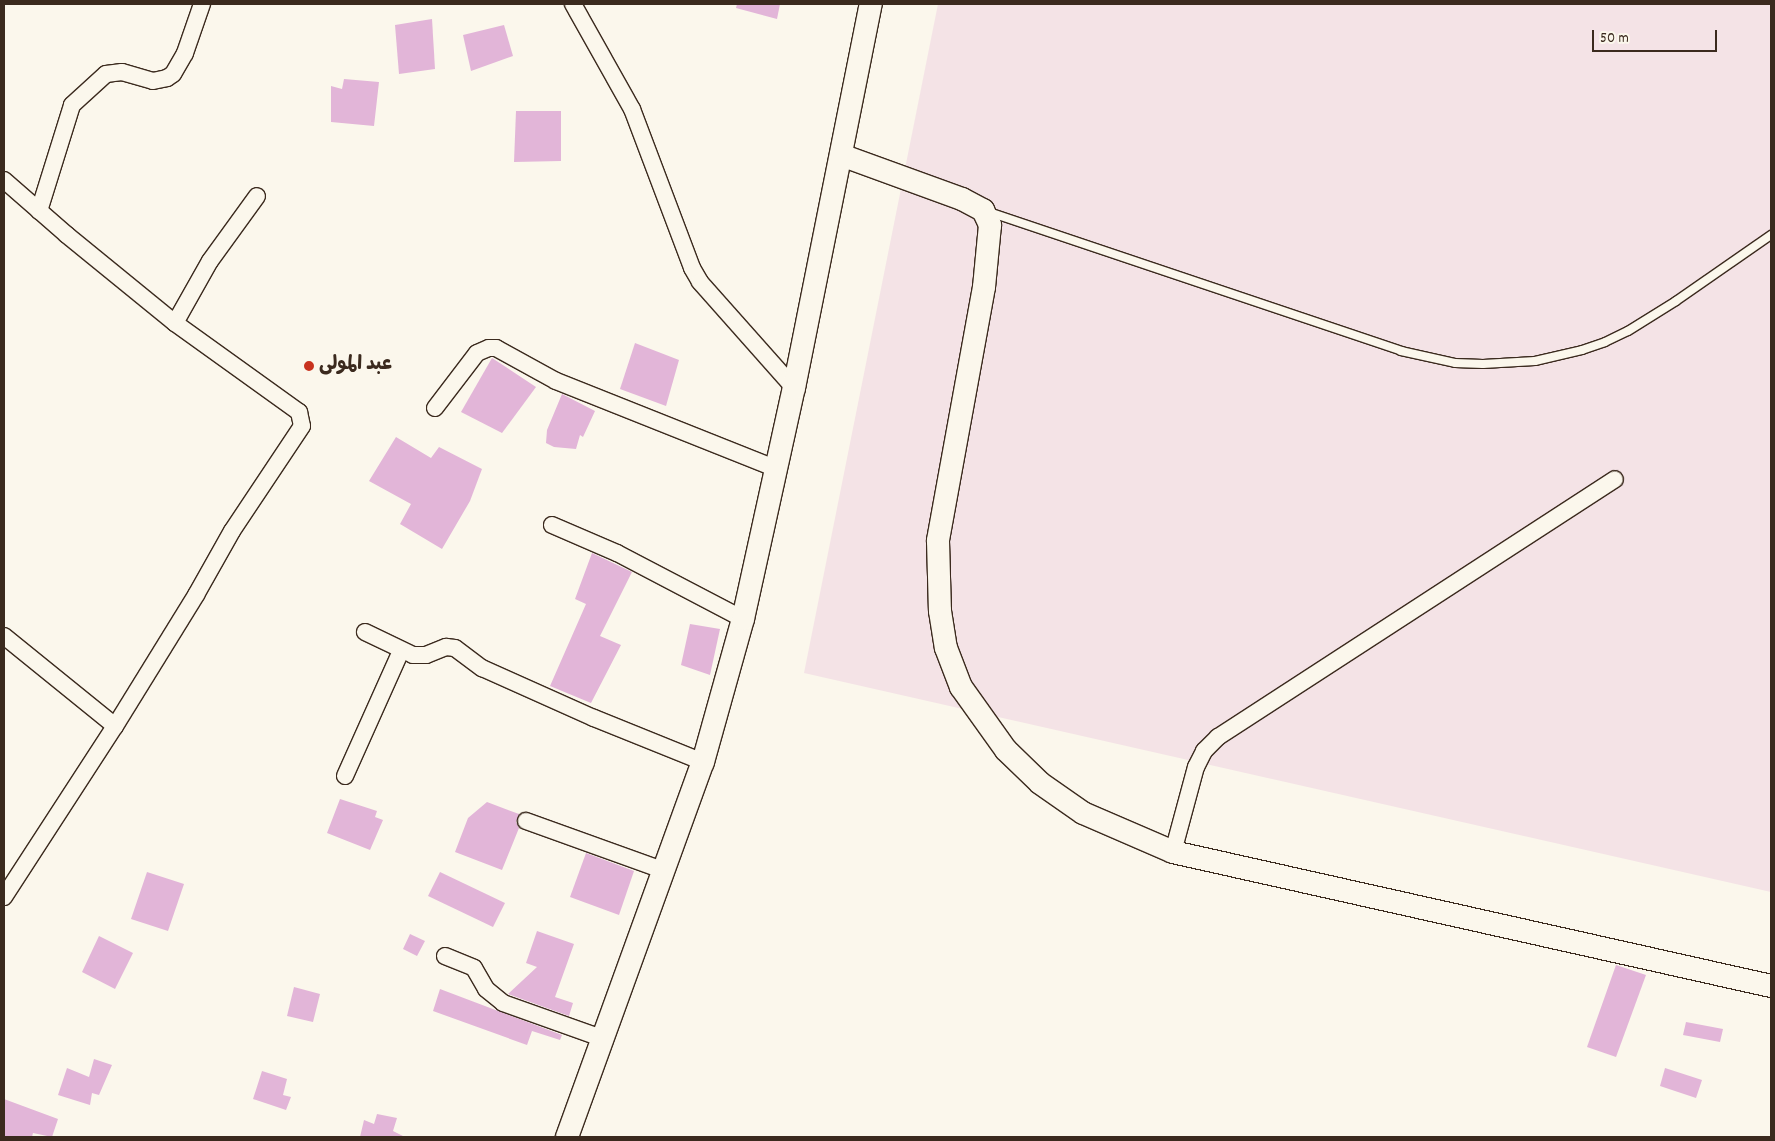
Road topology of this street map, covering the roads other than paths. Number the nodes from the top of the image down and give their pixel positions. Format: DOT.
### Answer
graph roads {
  1 [pos="202,4"];
  2 [pos="573,4"];
  3 [pos="871,4"];
  4 [pos="841,155"];
  5 [pos="4,180"];
  6 [pos="257,196"];
  7 [pos="982,210"];
  8 [pos="39,212"];
  9 [pos="1771,235"];
  10 [pos="175,323"];
  11 [pos="794,388"];
  12 [pos="435,408"];
  13 [pos="775,468"];
  14 [pos="1615,479"];
  15 [pos="552,525"];
  16 [pos="743,619"];
  17 [pos="365,632"];
  18 [pos="4,636"];
  19 [pos="401,651"];
  20 [pos="115,726"];
  21 [pos="703,762"];
  22 [pos="345,776"];
  23 [pos="526,821"];
  24 [pos="1173,852"];
  25 [pos="665,870"];
  26 [pos="4,897"];
  27 [pos="445,956"];
  28 [pos="1771,986"];
  29 [pos="604,1039"];
  30 [pos="567,1137"];
  1 -- 8 [label="street"];
  2 -- 11 [label="street"];
  3 -- 4 [label="street"];
  4 -- 7 [label="street"];
  4 -- 11 [label="street"];
  5 -- 8 [label="street"];
  6 -- 10 [label="street"];
  7 -- 9 [label="lane"];
  7 -- 24 [label="street"];
  8 -- 10 [label="street"];
  10 -- 20 [label="street"];
  11 -- 13 [label="street"];
  12 -- 13 [label="street"];
  13 -- 16 [label="street"];
  14 -- 24 [label="street"];
  15 -- 16 [label="street"];
  16 -- 21 [label="street"];
  17 -- 19 [label="street"];
  18 -- 20 [label="street"];
  19 -- 21 [label="street"];
  19 -- 22 [label="street"];
  20 -- 26 [label="street"];
  21 -- 25 [label="street"];
  23 -- 25 [label="street"];
  24 -- 28 [label="street"];
  25 -- 29 [label="street"];
  27 -- 29 [label="street"];
  29 -- 30 [label="street"];
}
